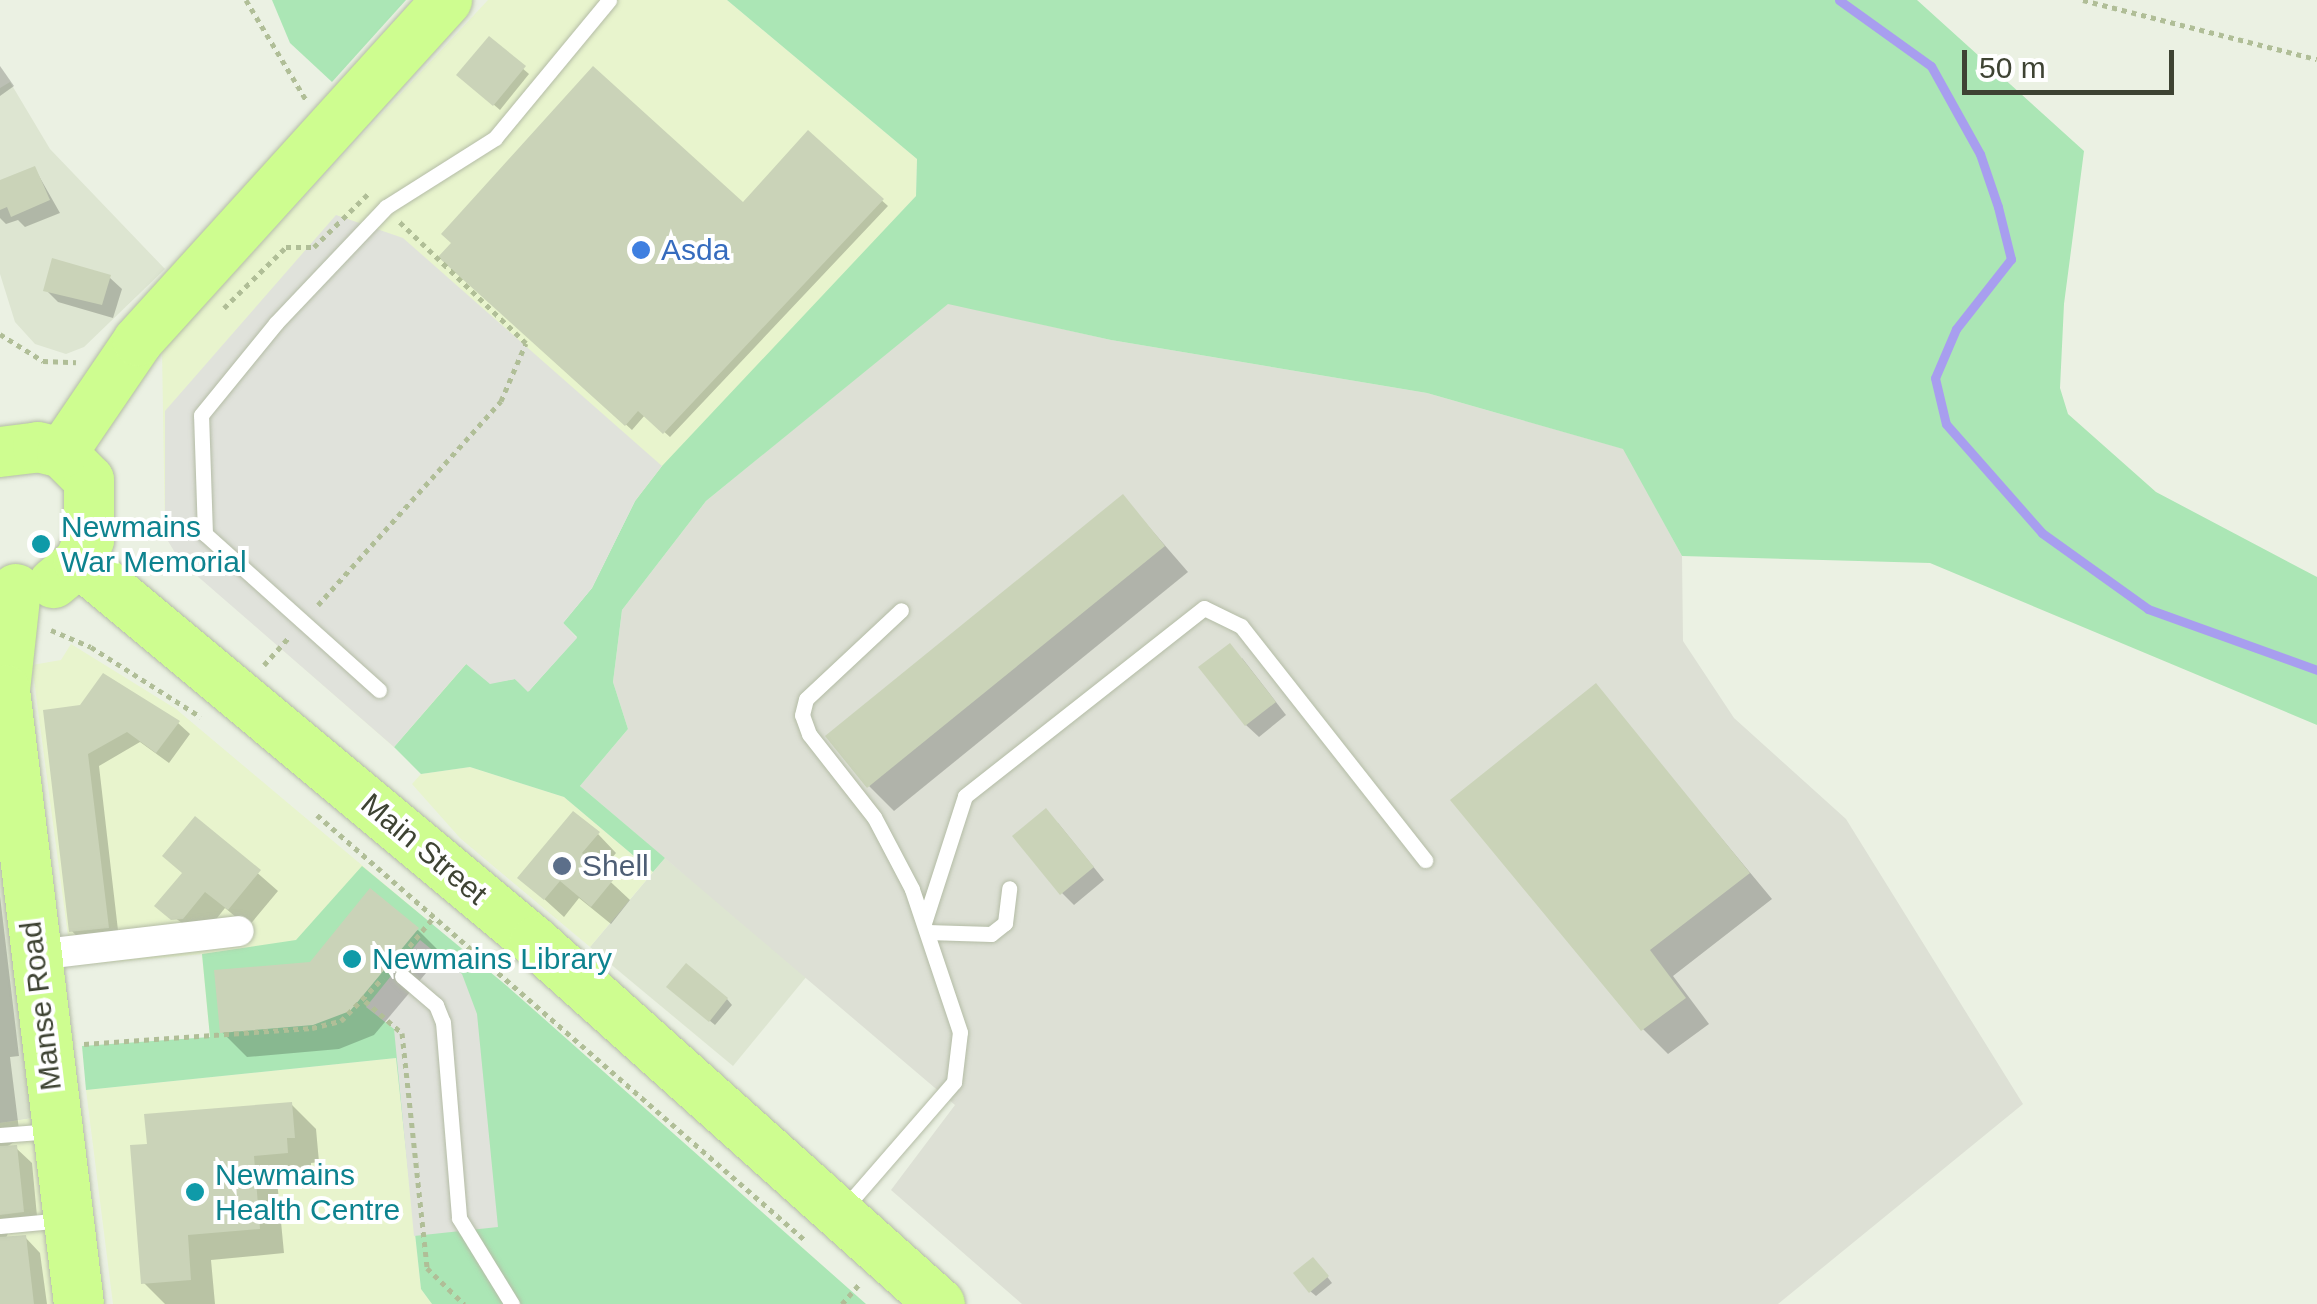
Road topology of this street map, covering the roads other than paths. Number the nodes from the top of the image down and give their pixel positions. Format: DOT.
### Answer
graph roads {
  1 [pos="447,0"];
  2 [pos="609,0"];
  3 [pos="0,452"];
  4 [pos="62,453"];
  5 [pos="79,562"];
  6 [pos="9,596"];
  7 [pos="902,610"];
  8 [pos="379,690"];
  9 [pos="1425,860"];
  10 [pos="1009,888"];
  11 [pos="926,928"];
  12 [pos="239,931"];
  13 [pos="36,955"];
  14 [pos="396,969"];
  15 [pos="56,1131"];
  16 [pos="0,1135"];
  17 [pos="67,1220"];
  18 [pos="0,1226"];
  19 [pos="827,1231"];
  20 [pos="80,1304"];
  21 [pos="512,1304"];
  22 [pos="940,1304"];
  1 -- 4 [label="main road"];
  2 -- 8 [label="lane"];
  3 -- 4 [label="main road"];
  4 -- 5 [label="main road"];
  5 -- 6 [label="main road"];
  5 -- 19 [label="main road, Main Street"];
  6 -- 13 [label="main road, Manse Road"];
  7 -- 11 [label="lane"];
  9 -- 11 [label="lane"];
  10 -- 11 [label="lane"];
  11 -- 19 [label="lane"];
  12 -- 13 [label="street"];
  13 -- 15 [label="main road, Manse Road"];
  14 -- 21 [label="lane"];
  15 -- 16 [label="lane"];
  15 -- 17 [label="main road, Manse Road"];
  17 -- 18 [label="lane"];
  17 -- 20 [label="main road, Manse Road"];
  19 -- 22 [label="main road, Main Street"];
}
